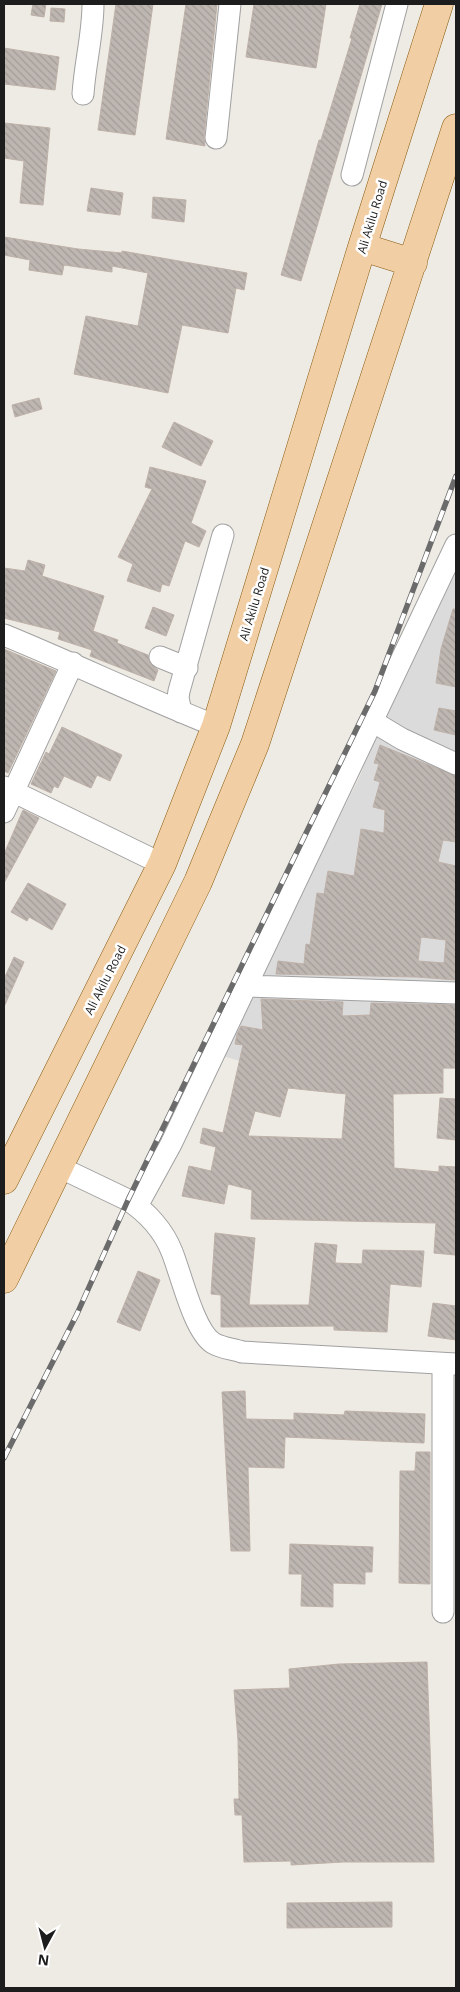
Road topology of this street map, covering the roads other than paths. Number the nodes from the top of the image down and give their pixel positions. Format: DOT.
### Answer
graph roads {
  1 [pos="93,4"];
  2 [pos="230,4"];
  3 [pos="397,4"];
  4 [pos="439,4"];
  5 [pos="83,94"];
  6 [pos="456,128"];
  7 [pos="216,138"];
  8 [pos="352,174"];
  9 [pos="362,247"];
  10 [pos="413,263"];
  11 [pos="223,535"];
  12 [pos="456,545"];
  13 [pos="4,635"];
  14 [pos="160,657"];
  15 [pos="73,663"];
  16 [pos="187,668"];
  17 [pos="181,712"];
  18 [pos="372,721"];
  19 [pos="216,726"];
  20 [pos="456,764"];
  21 [pos="9,789"];
  22 [pos="4,812"];
  23 [pos="162,864"];
  24 [pos="246,986"];
  25 [pos="456,993"];
  26 [pos="59,1168"];
  27 [pos="4,1180"];
  28 [pos="137,1206"];
  29 [pos="4,1279"];
  30 [pos="450,1364"];
  31 [pos="443,1612"];
  1 -- 5 [label="street"];
  2 -- 7 [label="street"];
  3 -- 8 [label="street"];
  4 -- 9 [label="main road, Ali Akilu Road"];
  6 -- 10 [label="main road"];
  9 -- 10 [label="main road"];
  9 -- 19 [label="main road, Ali Akilu Road"];
  10 -- 26 [label="main road"];
  11 -- 16 [label="street"];
  12 -- 18 [label="street"];
  13 -- 15 [label="street"];
  14 -- 16 [label="street"];
  15 -- 17 [label="street"];
  15 -- 21 [label="street"];
  16 -- 17 [label="street"];
  17 -- 19 [label="street"];
  18 -- 20 [label="street"];
  18 -- 24 [label="street"];
  19 -- 23 [label="main road, Ali Akilu Road"];
  21 -- 22 [label="street"];
  21 -- 23 [label="street"];
  23 -- 27 [label="main road, Ali Akilu Road"];
  24 -- 25 [label="street"];
  24 -- 28 [label="street"];
  26 -- 28 [label="street"];
  26 -- 29 [label="main road"];
  28 -- 30 [label="street"];
  30 -- 31 [label="street"];
}
